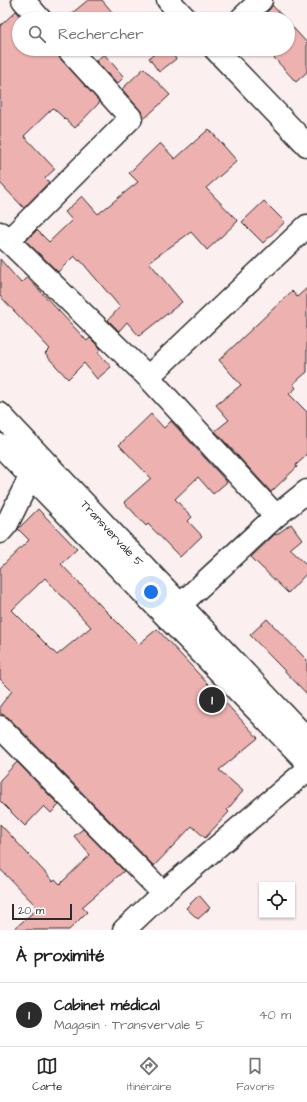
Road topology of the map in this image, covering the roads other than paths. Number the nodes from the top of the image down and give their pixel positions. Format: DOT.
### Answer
graph roads {
  1 [pos="23,0"];
  2 [pos="168,0"];
  3 [pos="261,0"];
  4 [pos="34,12"];
  5 [pos="179,12"];
  6 [pos="248,12"];
  7 [pos="74,56"];
  8 [pos="222,56"];
  9 [pos="307,145"];
  10 [pos="307,226"];
  11 [pos="4,237"];
  12 [pos="148,377"];
  13 [pos="0,414"];
  14 [pos="0,445"];
  15 [pos="30,477"];
  16 [pos="307,491"];
  17 [pos="276,516"];
  18 [pos="0,532"];
  19 [pos="180,605"];
  20 [pos="0,727"];
  21 [pos="307,739"];
  22 [pos="307,762"];
  23 [pos="307,770"];
  24 [pos="163,893"];
  25 [pos="124,930"];
  1 -- 4 [label="street"];
  2 -- 5 [label="street"];
  3 -- 6 [label="street"];
  7 -- 11 [label="street"];
  8 -- 9 [label="street"];
  10 -- 12 [label="street"];
  11 -- 12 [label="street"];
  12 -- 17 [label="street"];
  13 -- 19 [label="street, Transvervale 5"];
  14 -- 15 [label="street, Transvervale 5"];
  15 -- 18 [label="street"];
  15 -- 22 [label="street, Transvervale 5"];
  16 -- 17 [label="street"];
  17 -- 19 [label="street"];
  19 -- 21 [label="street, Transvervale 5"];
  20 -- 24 [label="street"];
  23 -- 24 [label="street"];
  24 -- 25 [label="street"];
}
